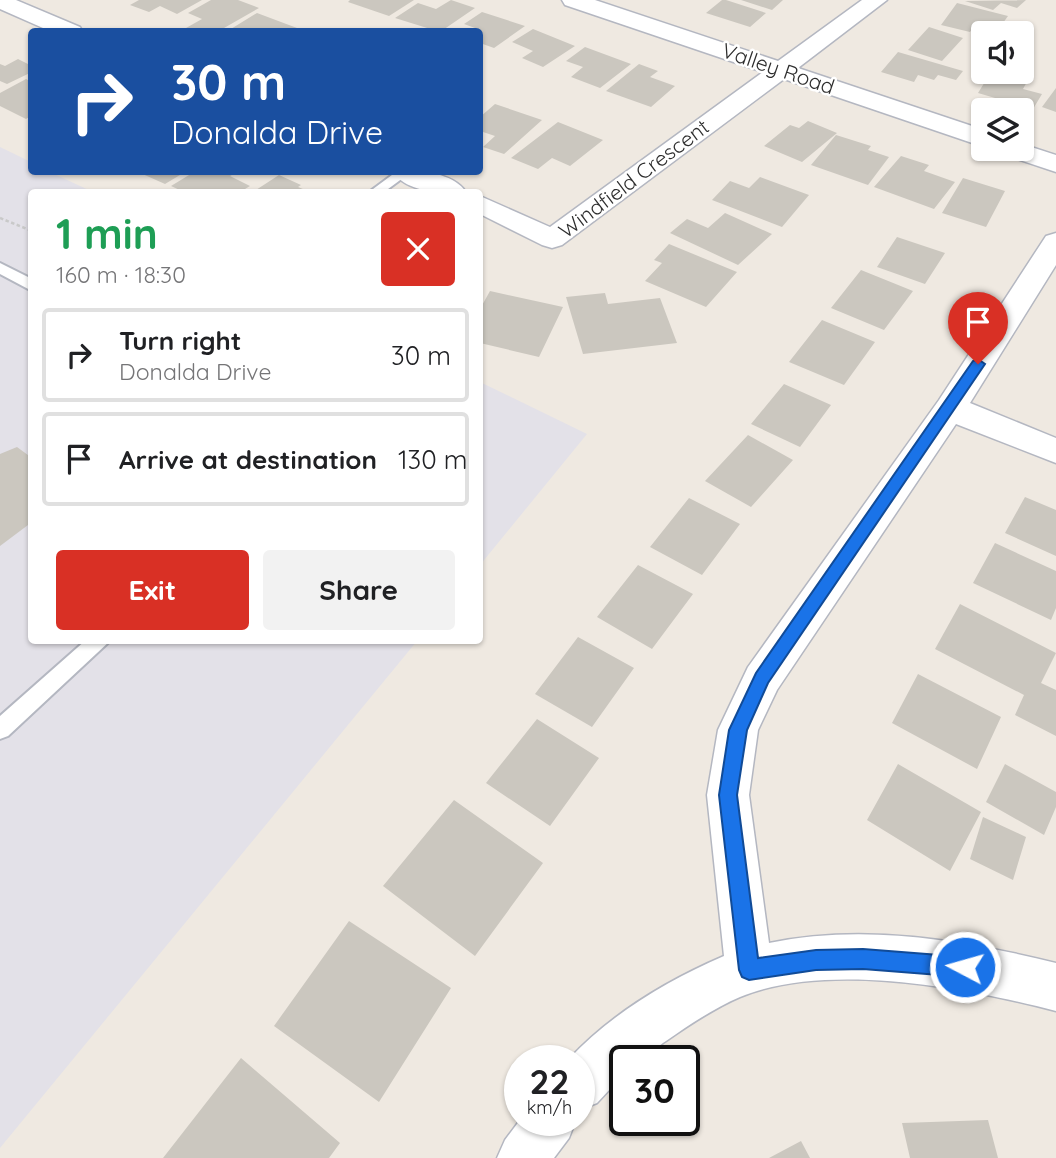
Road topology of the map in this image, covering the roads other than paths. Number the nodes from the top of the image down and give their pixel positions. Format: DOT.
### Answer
graph roads {
  1 [pos="573,0"];
  2 [pos="876,0"];
  3 [pos="0,1"];
  4 [pos="63,28"];
  5 [pos="780,69"];
  6 [pos="971,135"];
  7 [pos="1034,157"];
  8 [pos="1056,164"];
  9 [pos="401,175"];
  10 [pos="412,175"];
  11 [pos="380,189"];
  12 [pos="446,189"];
  13 [pos="483,206"];
  14 [pos="1056,242"];
  15 [pos="0,268"];
  16 [pos="28,284"];
  17 [pos="950,408"];
  18 [pos="1056,451"];
  19 [pos="96,644"];
  20 [pos="0,729"];
  21 [pos="749,970"];
  22 [pos="1056,987"];
  23 [pos="595,1065"];
  24 [pos="539,1136"];
  25 [pos="523,1158"];
  1 -- 5 [label="street, Valley Road"];
  2 -- 5 [label="street"];
  3 -- 4 [label="street"];
  5 -- 6 [label="street, Valley Road"];
  5 -- 13 [label="street, Windfield Crescent"];
  7 -- 8 [label="street"];
  9 -- 11 [label="lane"];
  10 -- 12 [label="street"];
  14 -- 17 [label="street"];
  15 -- 16 [label="lane"];
  17 -- 18 [label="street"];
  17 -- 21 [label="street"];
  19 -- 20 [label="lane"];
  21 -- 22 [label="street"];
  21 -- 23 [label="street"];
  24 -- 25 [label="street"];
}
